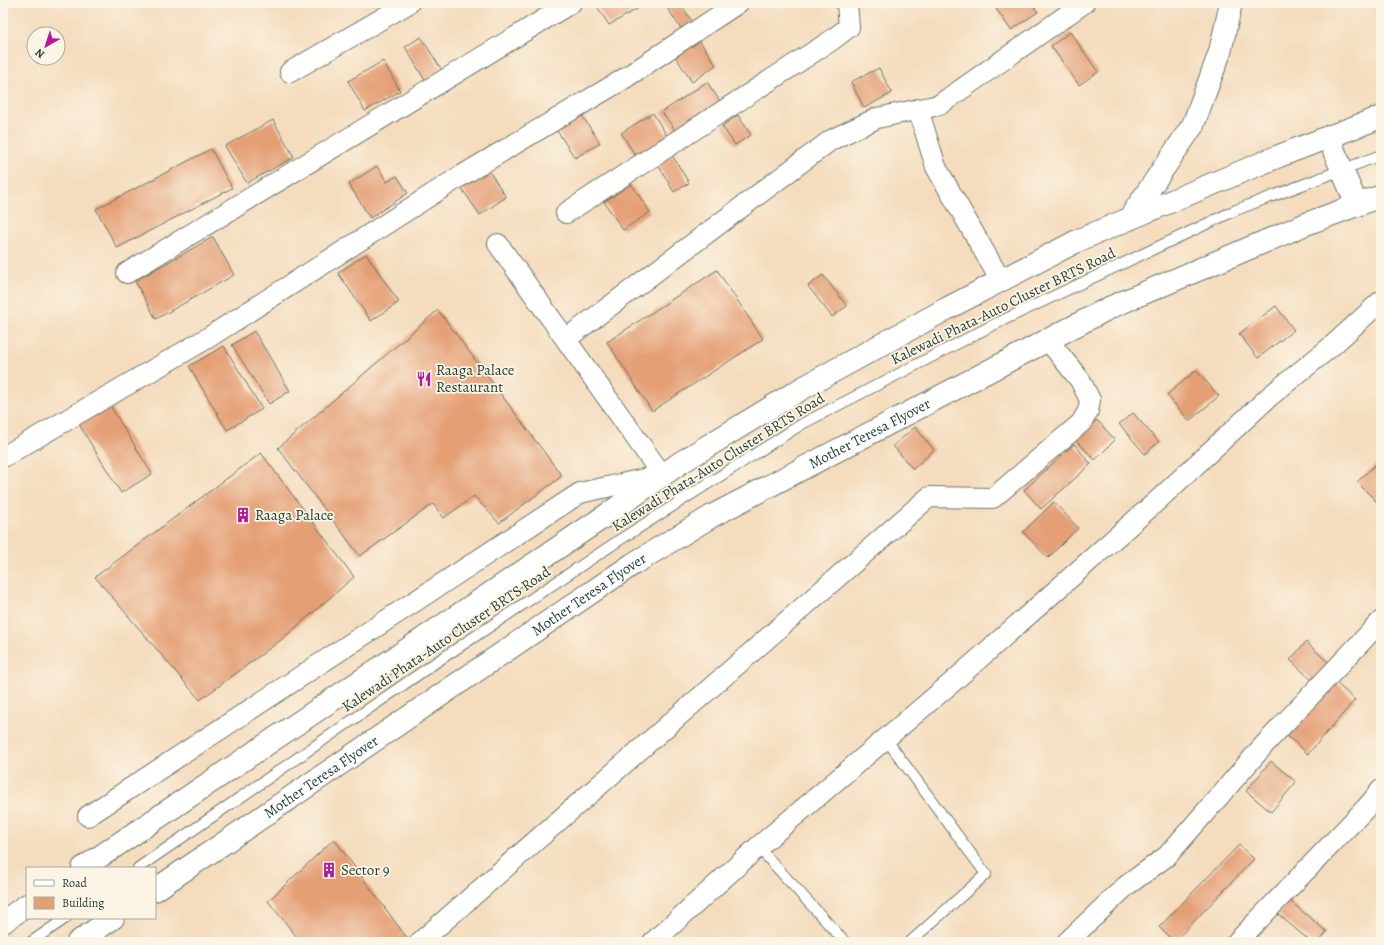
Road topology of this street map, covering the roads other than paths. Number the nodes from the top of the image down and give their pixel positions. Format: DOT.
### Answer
graph roads {
  1 [pos="408,3"];
  2 [pos="571,3"];
  3 [pos="738,3"];
  4 [pos="847,3"];
  5 [pos="1084,3"];
  6 [pos="1230,3"];
  7 [pos="290,72"];
  8 [pos="918,109"];
  9 [pos="1381,117"];
  10 [pos="1330,136"];
  11 [pos="1381,155"];
  12 [pos="1342,170"];
  13 [pos="1381,196"];
  14 [pos="1357,205"];
  15 [pos="566,213"];
  16 [pos="1128,219"];
  17 [pos="498,244"];
  18 [pos="127,273"];
  19 [pos="1001,281"];
  20 [pos="1381,301"];
  21 [pos="566,339"];
  22 [pos="1047,339"];
  23 [pos="3,457"];
  24 [pos="662,475"];
  25 [pos="1381,621"];
  26 [pos="886,739"];
  27 [pos="1381,790"];
  28 [pos="88,816"];
  29 [pos="758,847"];
  30 [pos="84,867"];
  31 [pos="139,867"];
  32 [pos="156,889"];
  33 [pos="26,907"];
  34 [pos="65,919"];
  35 [pos="112,919"];
  36 [pos="3,922"];
  37 [pos="31,942"];
  38 [pos="78,942"];
  39 [pos="420,942"];
  40 [pos="653,942"];
  41 [pos="845,942"];
  42 [pos="910,942"];
  43 [pos="1067,942"];
  44 [pos="1237,942"];
  1 -- 7 [label="street"];
  2 -- 18 [label="street"];
  3 -- 23 [label="street"];
  4 -- 15 [label="street"];
  5 -- 8 [label="street"];
  6 -- 16 [label="main road"];
  8 -- 19 [label="street"];
  8 -- 21 [label="street"];
  9 -- 10 [label="main road"];
  10 -- 12 [label="main road"];
  10 -- 16 [label="main road"];
  11 -- 12 [label="lane, Kalewadi Phata-Auto Cluster BRTS Road"];
  12 -- 14 [label="main road"];
  12 -- 31 [label="lane, Kalewadi Phata-Auto Cluster BRTS Road"];
  13 -- 14 [label="main road, Mother Teresa Flyover"];
  14 -- 22 [label="main road, Mother Teresa Flyover"];
  16 -- 19 [label="main road"];
  17 -- 21 [label="street"];
  19 -- 24 [label="main road"];
  20 -- 26 [label="street"];
  21 -- 24 [label="street"];
  22 -- 32 [label="main road, Mother Teresa Flyover"];
  22 -- 39 [label="street"];
  24 -- 28 [label="street"];
  24 -- 30 [label="main road"];
  25 -- 43 [label="street"];
  26 -- 29 [label="street"];
  26 -- 42 [label="lane"];
  27 -- 44 [label="street"];
  29 -- 40 [label="street"];
  29 -- 41 [label="lane"];
  33 -- 36 [label="main road"];
  34 -- 37 [label="lane"];
  35 -- 38 [label="main road"];
}
